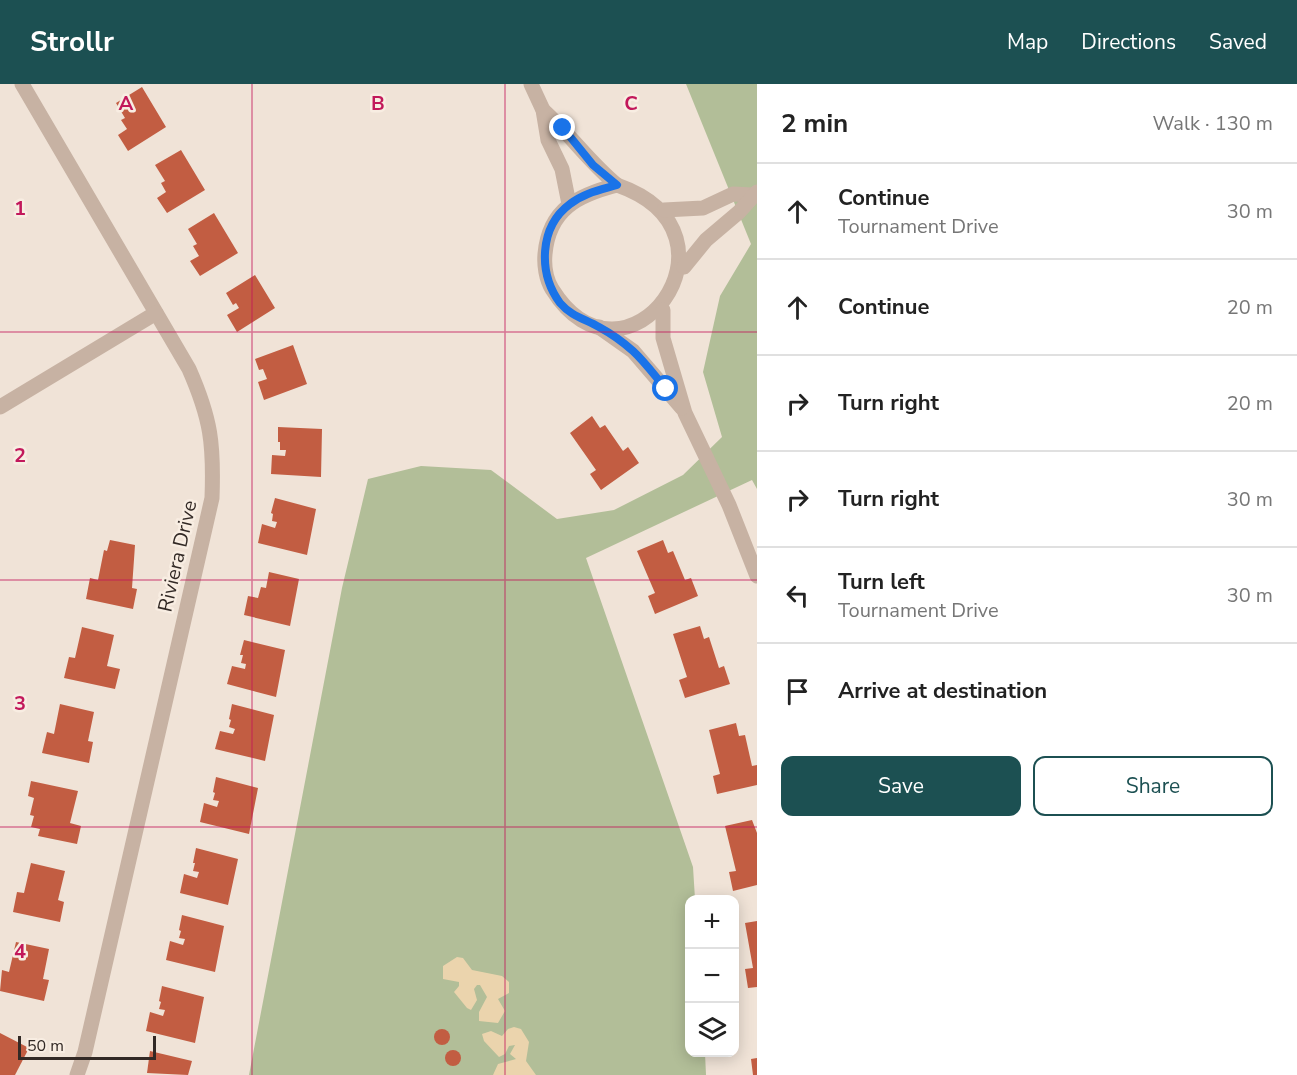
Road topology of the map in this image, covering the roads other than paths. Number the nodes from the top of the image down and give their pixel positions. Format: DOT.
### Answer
graph roads {
  1 [pos="22,84"];
  2 [pos="531,84"];
  3 [pos="543,110"];
  4 [pos="617,185"];
  5 [pos="755,193"];
  6 [pos="569,204"];
  7 [pos="664,210"];
  8 [pos="684,267"];
  9 [pos="663,310"];
  10 [pos="156,314"];
  11 [pos="599,327"];
  12 [pos="0,407"];
  13 [pos="685,413"];
  14 [pos="757,576"];
  15 [pos="77,1075"];
  1 -- 10 [label="street, Riviera Drive"];
  2 -- 3 [label="street"];
  3 -- 4 [label="street"];
  3 -- 6 [label="street"];
  4 -- 6 [label="street"];
  4 -- 7 [label="street"];
  5 -- 7 [label="street"];
  5 -- 8 [label="street"];
  6 -- 11 [label="street"];
  7 -- 8 [label="street"];
  8 -- 9 [label="street"];
  9 -- 11 [label="street"];
  9 -- 13 [label="street"];
  10 -- 12 [label="street"];
  10 -- 15 [label="street, Riviera Drive"];
  11 -- 13 [label="street"];
  13 -- 14 [label="street"];
}
